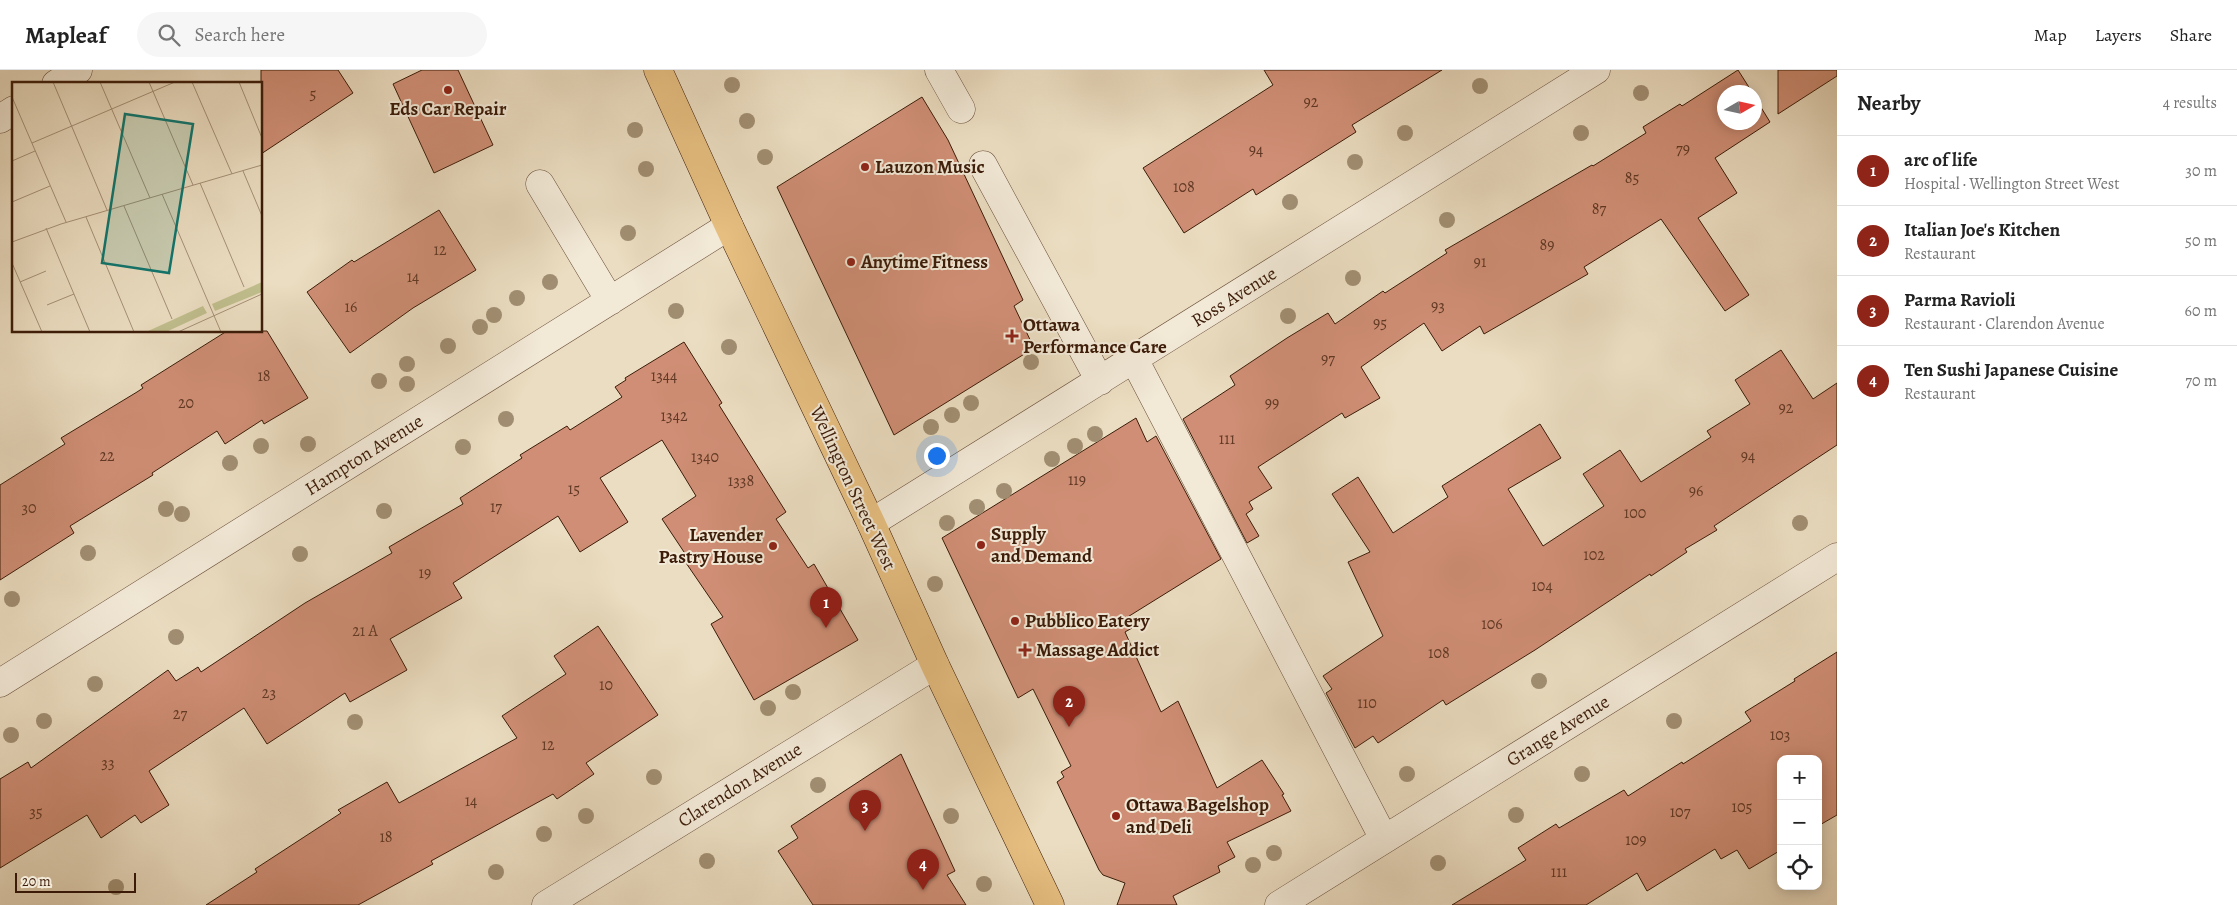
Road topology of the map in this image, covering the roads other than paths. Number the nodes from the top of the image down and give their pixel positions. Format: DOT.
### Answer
graph roads {
  1 [pos="78,70"];
  2 [pos="658,70"];
  3 [pos="939,70"];
  4 [pos="1596,70"];
  5 [pos="59,82"];
  6 [pos="961,109"];
  7 [pos="12,111"];
  8 [pos="0,119"];
  9 [pos="983,165"];
  10 [pos="540,184"];
  11 [pos="729,226"];
  12 [pos="610,301"];
  13 [pos="1134,360"];
  14 [pos="1100,381"];
  15 [pos="871,523"];
  16 [pos="1837,557"];
  17 [pos="935,665"];
  18 [pos="0,683"];
  19 [pos="1384,839"];
  20 [pos="546,905"];
  21 [pos="1050,905"];
  22 [pos="1279,905"];
  1 -- 5 [label="street"];
  2 -- 11 [label="main road, Wellington Street West"];
  3 -- 6 [label="street"];
  4 -- 13 [label="street, Ross Avenue"];
  7 -- 8 [label="street"];
  9 -- 14 [label="street"];
  10 -- 12 [label="street"];
  11 -- 12 [label="street, Hampton Avenue"];
  11 -- 15 [label="main road, Wellington Street West"];
  12 -- 18 [label="street, Hampton Avenue"];
  13 -- 14 [label="street, Ross Avenue"];
  13 -- 19 [label="street"];
  14 -- 15 [label="street, Ross Avenue"];
  15 -- 17 [label="main road, Wellington Street West"];
  16 -- 19 [label="street, Grange Avenue"];
  17 -- 20 [label="street, Clarendon Avenue"];
  17 -- 21 [label="main road, Wellington Street West"];
  19 -- 22 [label="street, Grange Avenue"];
}
